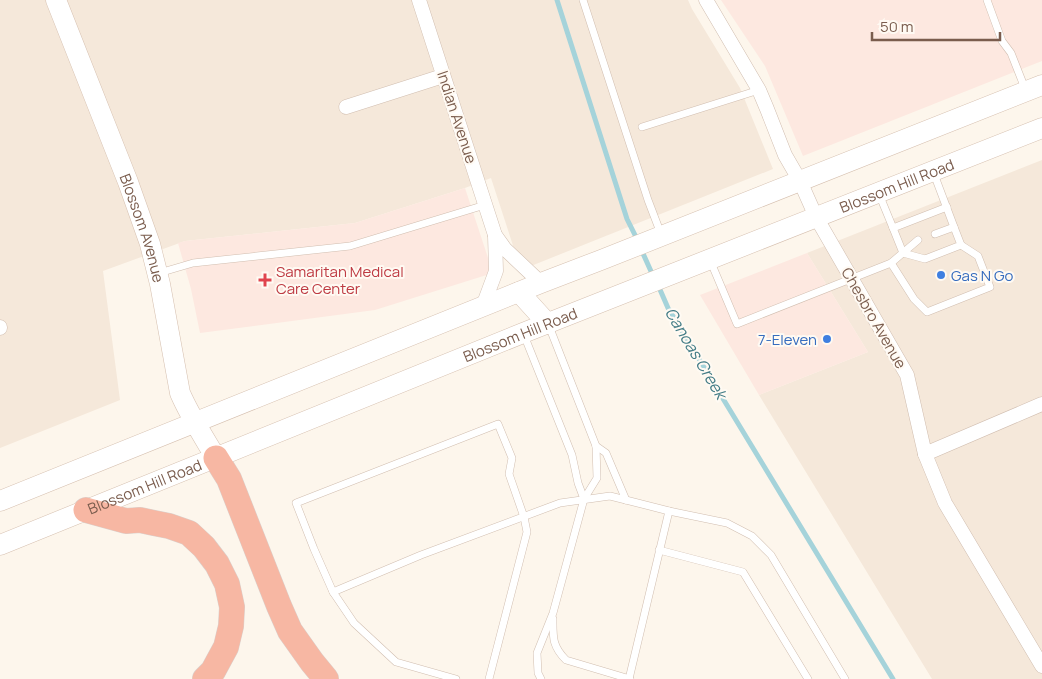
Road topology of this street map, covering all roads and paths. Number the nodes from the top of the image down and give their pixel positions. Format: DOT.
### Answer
graph roads {
  1 [pos="56,0"];
  2 [pos="419,0"];
  3 [pos="583,0"];
  4 [pos="706,0"];
  5 [pos="986,0"];
  6 [pos="443,76"];
  7 [pos="1034,88"];
  8 [pos="758,90"];
  9 [pos="346,107"];
  10 [pos="642,127"];
  11 [pos="1042,128"];
  12 [pos="933,171"];
  13 [pos="800,181"];
  14 [pos="878,193"];
  15 [pos="485,205"];
  16 [pos="947,207"];
  17 [pos="816,217"];
  18 [pos="954,226"];
  19 [pos="893,228"];
  20 [pos="935,234"];
  21 [pos="495,235"];
  22 [pos="659,236"];
  23 [pos="918,240"];
  24 [pos="961,245"];
  25 [pos="903,253"];
  26 [pos="710,259"];
  27 [pos="891,263"];
  28 [pos="158,273"];
  29 [pos="852,279"];
  30 [pos="541,283"];
  31 [pos="520,292"];
  32 [pos="483,306"];
  33 [pos="548,324"];
  34 [pos="523,333"];
  35 [pos="1042,404"];
  36 [pos="195,423"];
  37 [pos="596,446"];
  38 [pos="925,454"];
  39 [pos="216,458"];
  40 [pos="584,499"];
  41 [pos="626,500"];
  42 [pos="0,501"];
  43 [pos="86,510"];
  44 [pos="669,511"];
  45 [pos="524,517"];
  46 [pos="0,545"];
  47 [pos="659,550"];
  48 [pos="333,592"];
  49 [pos="553,613"];
  50 [pos="1042,666"];
  51 [pos="205,679"];
  52 [pos="326,679"];
  53 [pos="456,679"];
  54 [pos="489,679"];
  55 [pos="541,679"];
  56 [pos="629,679"];
  57 [pos="808,679"];
  58 [pos="845,679"];
  1 -- 28 [label="main road, Blossom Avenue"];
  2 -- 6 [label="street, Indian Avenue"];
  3 -- 22 [label="lane"];
  4 -- 8 [label="street, Chesbro Avenue"];
  5 -- 7 [label="lane"];
  6 -- 9 [label="street"];
  6 -- 15 [label="street, Indian Avenue"];
  7 -- 13 [label="main road"];
  8 -- 10 [label="lane"];
  8 -- 13 [label="street, Chesbro Avenue"];
  11 -- 12 [label="main road, Blossom Hill Road"];
  12 -- 14 [label="main road, Blossom Hill Road"];
  12 -- 16 [label="lane"];
  13 -- 17 [label="street, Chesbro Avenue"];
  13 -- 22 [label="main road"];
  14 -- 17 [label="main road, Blossom Hill Road"];
  14 -- 19 [label="lane"];
  15 -- 21 [label="street, Indian Avenue"];
  15 -- 28 [label="lane"];
  16 -- 18 [label="lane"];
  16 -- 19 [label="lane"];
  17 -- 26 [label="main road, Blossom Hill Road"];
  17 -- 29 [label="street, Chesbro Avenue"];
  18 -- 20 [label="lane"];
  18 -- 24 [label="lane"];
  19 -- 25 [label="lane"];
  21 -- 30 [label="street, Indian Avenue"];
  21 -- 32 [label="street, Indian Avenue"];
  22 -- 30 [label="main road"];
  23 -- 25 [label="lane"];
  24 -- 25 [label="lane"];
  24 -- 27 [label="lane"];
  25 -- 27 [label="lane"];
  26 -- 29 [label="lane"];
  26 -- 33 [label="main road, Blossom Hill Road"];
  27 -- 29 [label="lane"];
  28 -- 36 [label="main road, Blossom Avenue"];
  29 -- 38 [label="street, Chesbro Avenue"];
  30 -- 31 [label="main road"];
  31 -- 32 [label="main road"];
  31 -- 33 [label="main road"];
  31 -- 34 [label="main road"];
  32 -- 36 [label="main road"];
  33 -- 34 [label="main road, Blossom Hill Road"];
  33 -- 37 [label="lane"];
  34 -- 39 [label="main road, Blossom Hill Road"];
  34 -- 40 [label="lane"];
  35 -- 38 [label="street"];
  36 -- 39 [label="main road, Blossom Avenue"];
  36 -- 42 [label="main road"];
  37 -- 40 [label="lane"];
  37 -- 41 [label="lane"];
  38 -- 50 [label="street, Chesbro Avenue"];
  39 -- 43 [label="main road, Blossom Hill Road"];
  39 -- 52 [label="highway"];
  40 -- 41 [label="lane"];
  40 -- 45 [label="lane"];
  40 -- 49 [label="lane"];
  41 -- 44 [label="lane"];
  43 -- 46 [label="main road, Blossom Hill Road"];
  43 -- 51 [label="highway"];
  44 -- 47 [label="lane"];
  44 -- 58 [label="lane"];
  45 -- 48 [label="lane"];
  45 -- 48 [label="lane"];
  45 -- 54 [label="lane"];
  47 -- 56 [label="lane"];
  47 -- 57 [label="lane"];
  48 -- 53 [label="lane"];
  49 -- 55 [label="lane"];
  49 -- 56 [label="lane"];
}
